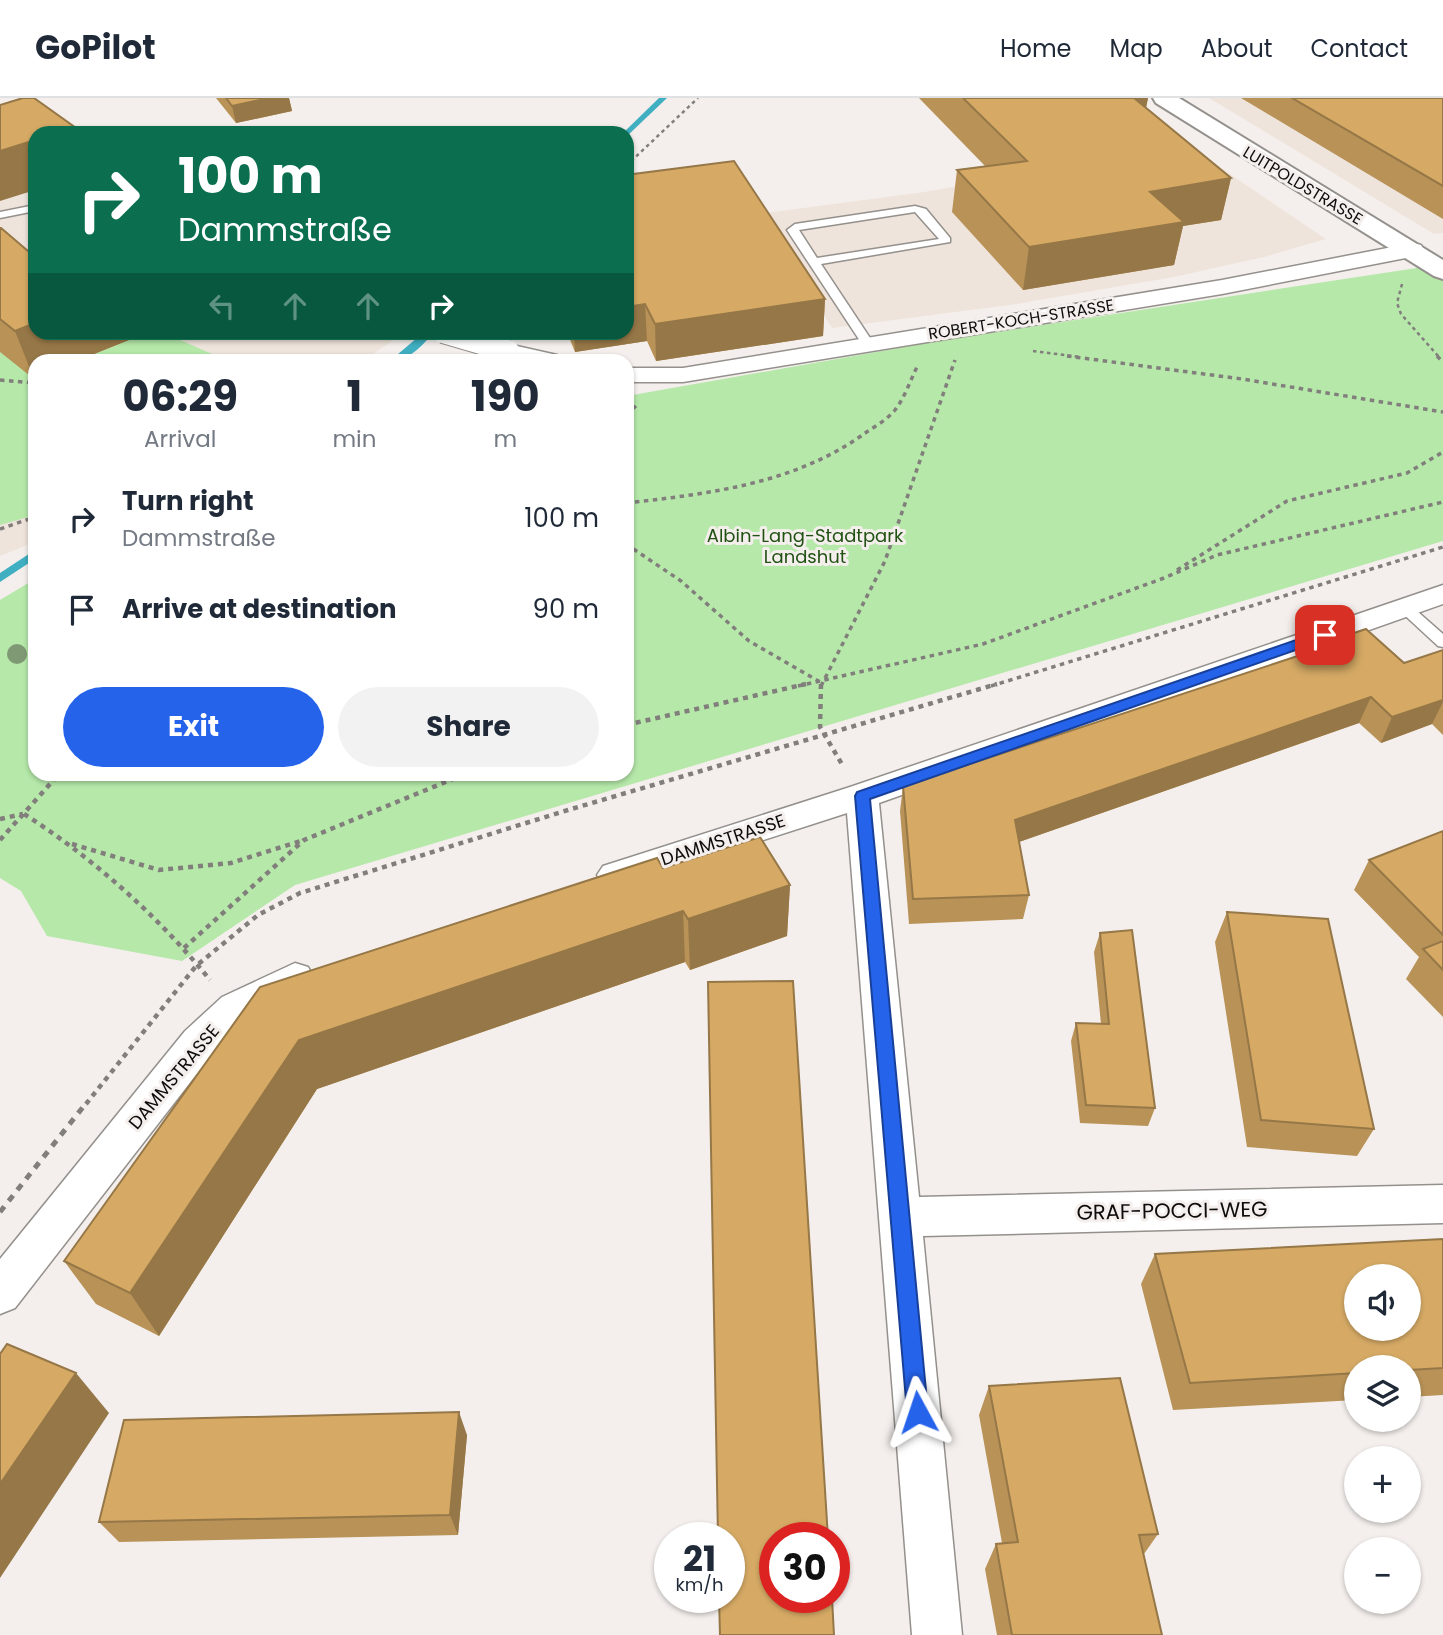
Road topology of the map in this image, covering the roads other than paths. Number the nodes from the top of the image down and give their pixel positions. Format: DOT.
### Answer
graph roads {
  1 [pos="1164,98"];
  2 [pos="28,209"];
  3 [pos="0,215"];
  4 [pos="1413,250"];
  5 [pos="814,262"];
  6 [pos="1443,271"];
  7 [pos="470,340"];
  8 [pos="868,344"];
  9 [pos="521,354"];
  10 [pos="634,374"];
  11 [pos="1443,594"];
  12 [pos="1404,607"];
  13 [pos="1443,642"];
  14 [pos="862,796"];
  15 [pos="588,884"];
  16 [pos="326,968"];
  17 [pos="1443,1205"];
  18 [pos="901,1217"];
  19 [pos="0,1293"];
  20 [pos="937,1635"];
  1 -- 4 [label="main road, LUITPOLDSTRASSE"];
  2 -- 3 [label="lane"];
  4 -- 6 [label="main road, LUITPOLDSTRASSE"];
  4 -- 8 [label="street, ROBERT-KOCH-STRASSE"];
  5 -- 5 [label="lane"];
  5 -- 8 [label="lane"];
  7 -- 9 [label="street, bridge"];
  8 -- 10 [label="street, ROBERT-KOCH-STRASSE"];
  11 -- 12 [label="street, DAMMSTRASSE"];
  12 -- 13 [label="lane"];
  12 -- 14 [label="street, DAMMSTRASSE"];
  14 -- 15 [label="street, DAMMSTRASSE"];
  14 -- 18 [label="street"];
  16 -- 19 [label="street, DAMMSTRASSE"];
  17 -- 18 [label="street, GRAF-POCCI-WEG"];
  18 -- 20 [label="street"];
}
